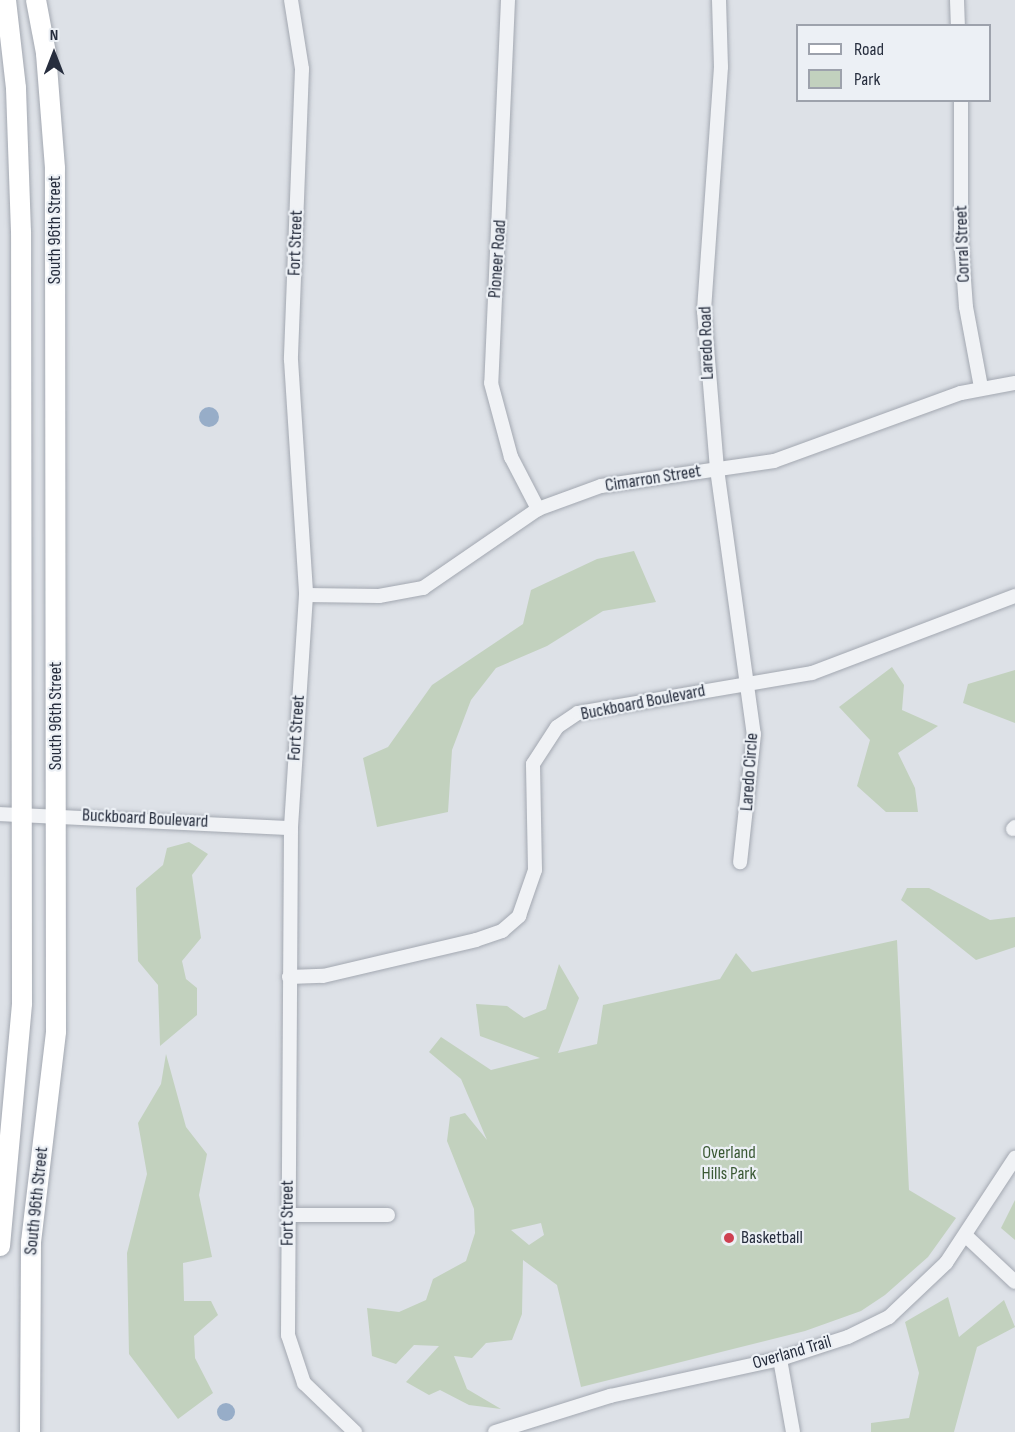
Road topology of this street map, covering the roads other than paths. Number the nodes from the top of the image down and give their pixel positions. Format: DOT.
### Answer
graph roads {
  1 [pos="6,0"];
  2 [pos="36,0"];
  3 [pos="291,0"];
  4 [pos="508,0"];
  5 [pos="719,0"];
  6 [pos="957,0"];
  7 [pos="958,24"];
  8 [pos="961,102"];
  9 [pos="1015,383"];
  10 [pos="981,387"];
  11 [pos="717,469"];
  12 [pos="538,509"];
  13 [pos="306,595"];
  14 [pos="1015,596"];
  15 [pos="749,683"];
  16 [pos="10,814"];
  17 [pos="56,816"];
  18 [pos="291,828"];
  19 [pos="740,862"];
  20 [pos="289,977"];
  21 [pos="1015,1158"];
  22 [pos="288,1215"];
  23 [pos="387,1215"];
  24 [pos="966,1236"];
  25 [pos="0,1246"];
  26 [pos="1015,1282"];
  27 [pos="780,1359"];
  28 [pos="30,1432"];
  29 [pos="355,1432"];
  30 [pos="495,1432"];
  31 [pos="793,1432"];
  1 -- 16 [label="main road, South 96th Street"];
  2 -- 17 [label="main road, South 96th Street"];
  3 -- 13 [label="street, Fort Street"];
  4 -- 12 [label="street, Pioneer Road"];
  5 -- 11 [label="street, Laredo Road"];
  6 -- 7 [label="street"];
  8 -- 10 [label="street, Corral Street"];
  9 -- 10 [label="street, Cimarron Street"];
  10 -- 11 [label="street, Cimarron Street"];
  11 -- 12 [label="street, Cimarron Street"];
  11 -- 15 [label="street, Laredo Road"];
  12 -- 13 [label="street, Cimarron Street"];
  13 -- 18 [label="street, Fort Street"];
  14 -- 15 [label="street, Buckboard Boulevard"];
  15 -- 19 [label="street, Laredo Circle"];
  15 -- 20 [label="street, Buckboard Boulevard"];
  16 -- 17 [label="street, Buckboard Boulevard"];
  16 -- 25 [label="main road, South 96th Street"];
  17 -- 18 [label="street, Buckboard Boulevard"];
  17 -- 28 [label="main road, South 96th Street"];
  18 -- 20 [label="street, Fort Street"];
  20 -- 22 [label="street, Fort Street"];
  21 -- 24 [label="street, Overland Trail"];
  22 -- 23 [label="street"];
  22 -- 29 [label="street, Fort Street"];
  24 -- 26 [label="street"];
  24 -- 27 [label="street, Overland Trail"];
  27 -- 30 [label="street, Overland Trail"];
  27 -- 31 [label="street"];
}
